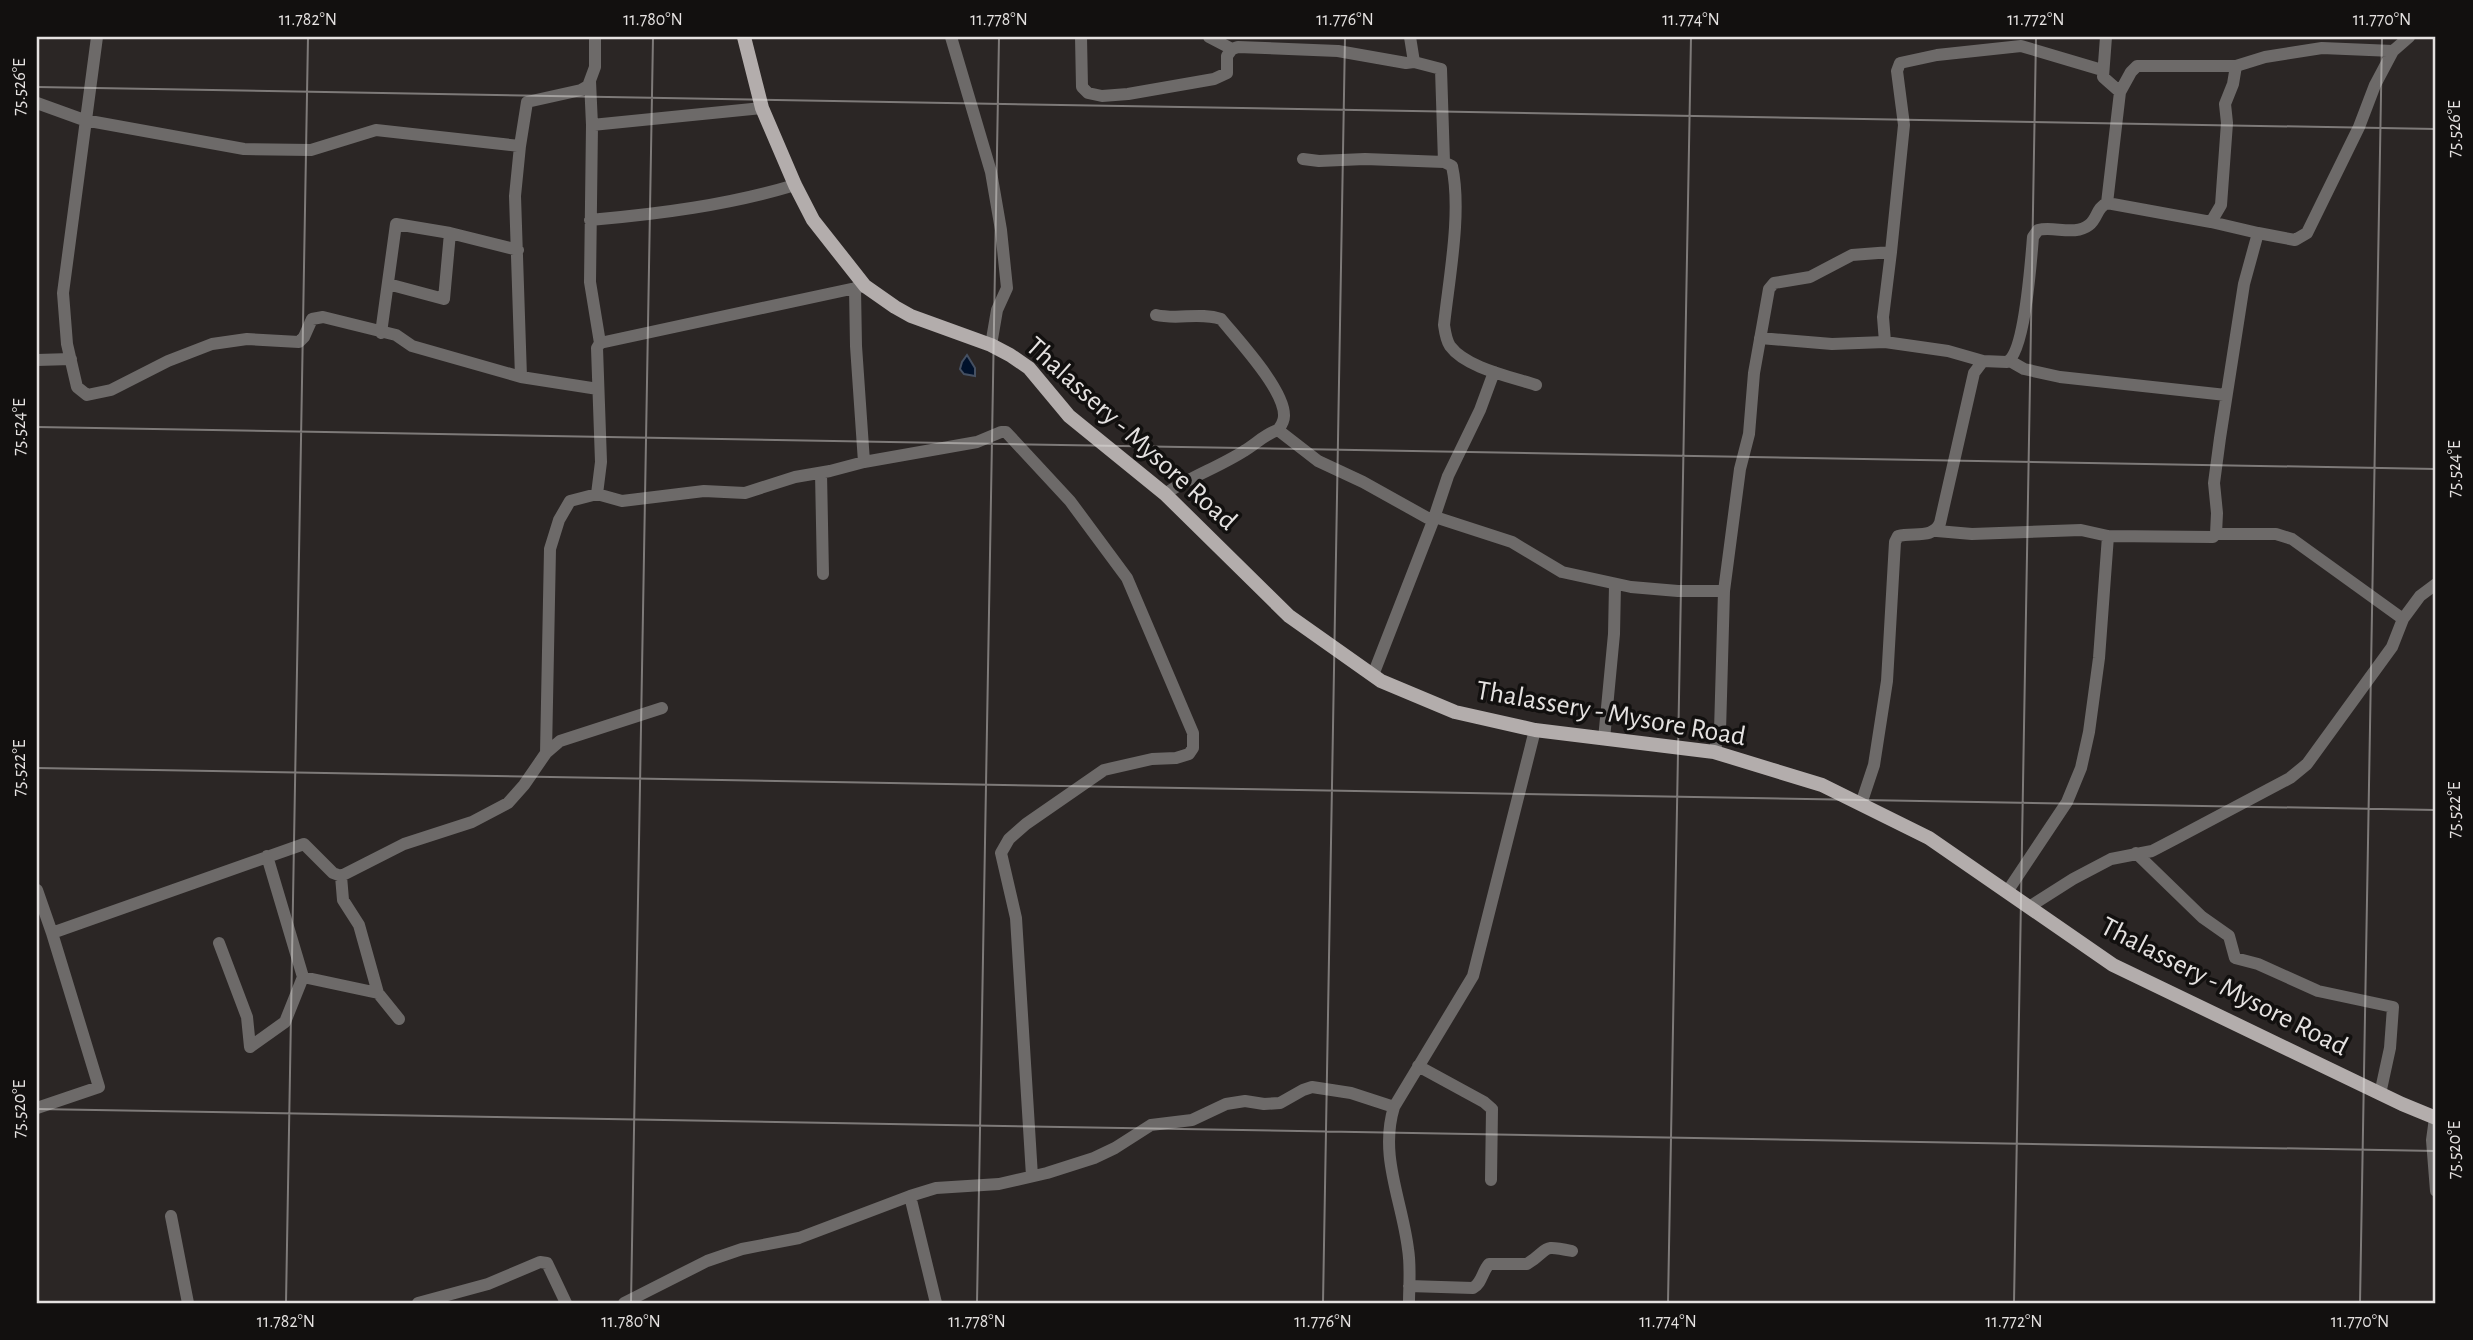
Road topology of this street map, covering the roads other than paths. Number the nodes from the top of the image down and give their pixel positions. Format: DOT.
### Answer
graph roads {
  1 [pos="97,37"];
  2 [pos="595,37"];
  3 [pos="744,37"];
  4 [pos="951,37"];
  5 [pos="1081,37"];
  6 [pos="1209,37"];
  7 [pos="1410,37"];
  8 [pos="2106,37"];
  9 [pos="2409,37"];
  10 [pos="1232,49"];
  11 [pos="2393,51"];
  12 [pos="1414,62"];
  13 [pos="2236,66"];
  14 [pos="2102,70"];
  15 [pos="590,81"];
  16 [pos="2120,92"];
  17 [pos="37,103"];
  18 [pos="762,108"];
  19 [pos="84,120"];
  20 [pos="592,125"];
  21 [pos="520,146"];
  22 [pos="1303,159"];
  23 [pos="1444,162"];
  24 [pos="795,185"];
  25 [pos="2107,203"];
  26 [pos="590,220"];
  27 [pos="2211,222"];
  28 [pos="450,233"];
  29 [pos="2258,233"];
  30 [pos="518,250"];
  31 [pos="1891,253"];
  32 [pos="388,284"];
  33 [pos="860,287"];
  34 [pos="1156,315"];
  35 [pos="381,333"];
  36 [pos="1760,338"];
  37 [pos="600,342"];
  38 [pos="1885,342"];
  39 [pos="991,345"];
  40 [pos="71,359"];
  41 [pos="37,360"];
  42 [pos="1983,361"];
  43 [pos="2010,361"];
  44 [pos="1494,372"];
  45 [pos="521,377"];
  46 [pos="1536,385"];
  47 [pos="598,390"];
  48 [pos="2226,396"];
  49 [pos="1278,430"];
  50 [pos="864,462"];
  51 [pos="821,473"];
  52 [pos="597,494"];
  53 [pos="1165,494"];
  54 [pos="1434,519"];
  55 [pos="1937,531"];
  56 [pos="2216,534"];
  57 [pos="2108,536"];
  58 [pos="823,574"];
  59 [pos="2436,584"];
  60 [pos="1615,585"];
  61 [pos="1724,591"];
  62 [pos="2403,619"];
  63 [pos="1373,675"];
  64 [pos="662,708"];
  65 [pos="1535,730"];
  66 [pos="1604,739"];
  67 [pos="1714,752"];
  68 [pos="546,753"];
  69 [pos="1861,804"];
  70 [pos="2136,853"];
  71 [pos="267,856"];
  72 [pos="341,876"];
  73 [pos="37,890"];
  74 [pos="2007,892"];
  75 [pos="2029,907"];
  76 [pos="52,933"];
  77 [pos="219,943"];
  78 [pos="303,977"];
  79 [pos="378,993"];
  80 [pos="399,1019"];
  81 [pos="1418,1066"];
  82 [pos="2380,1094"];
  83 [pos="1394,1107"];
  84 [pos="37,1108"];
  85 [pos="2436,1118"];
  86 [pos="1032,1176"];
  87 [pos="1491,1180"];
  88 [pos="2436,1191"];
  89 [pos="910,1196"];
  90 [pos="171,1216"];
  91 [pos="1572,1251"];
  92 [pos="1409,1286"];
  93 [pos="188,1303"];
  94 [pos="418,1303"];
  95 [pos="566,1303"];
  96 [pos="624,1303"];
  97 [pos="936,1303"];
  98 [pos="1409,1303"];
  1 -- 19 [label="street"];
  2 -- 15 [label="street"];
  3 -- 18 [label="main road, Thalassery - Mysore Road"];
  4 -- 39 [label="street"];
  5 -- 10 [label="street"];
  6 -- 10 [label="street"];
  7 -- 12 [label="street"];
  8 -- 14 [label="street"];
  9 -- 11 [label="street"];
  10 -- 12 [label="street"];
  11 -- 13 [label="street"];
  11 -- 29 [label="street"];
  12 -- 23 [label="street"];
  13 -- 16 [label="street"];
  13 -- 27 [label="street"];
  14 -- 16 [label="street"];
  14 -- 31 [label="street"];
  15 -- 20 [label="street"];
  15 -- 21 [label="street"];
  16 -- 25 [label="street"];
  17 -- 19 [label="street"];
  18 -- 20 [label="street"];
  18 -- 24 [label="main road, Thalassery - Mysore Road"];
  19 -- 21 [label="street"];
  19 -- 40 [label="street"];
  20 -- 26 [label="street"];
  21 -- 30 [label="street"];
  22 -- 23 [label="street"];
  23 -- 44 [label="street"];
  24 -- 26 [label="street"];
  24 -- 33 [label="main road, Thalassery - Mysore Road"];
  25 -- 27 [label="street"];
  25 -- 43 [label="street"];
  26 -- 37 [label="street"];
  27 -- 29 [label="street"];
  28 -- 30 [label="street"];
  28 -- 32 [label="street"];
  28 -- 32 [label="street"];
  29 -- 48 [label="street"];
  30 -- 45 [label="street"];
  31 -- 36 [label="street"];
  31 -- 38 [label="street"];
  32 -- 35 [label="street"];
  33 -- 37 [label="street"];
  33 -- 39 [label="main road, Thalassery - Mysore Road"];
  33 -- 50 [label="street"];
  34 -- 49 [label="street"];
  35 -- 40 [label="street"];
  35 -- 45 [label="street"];
  36 -- 38 [label="street"];
  36 -- 61 [label="street"];
  37 -- 47 [label="street"];
  38 -- 42 [label="street"];
  39 -- 53 [label="main road, Thalassery - Mysore Road"];
  40 -- 41 [label="street"];
  42 -- 43 [label="street"];
  42 -- 55 [label="street"];
  43 -- 48 [label="street"];
  44 -- 46 [label="street"];
  44 -- 54 [label="street"];
  45 -- 47 [label="street"];
  47 -- 52 [label="street"];
  48 -- 56 [label="street"];
  49 -- 53 [label="street"];
  49 -- 54 [label="street"];
  50 -- 51 [label="street"];
  50 -- 86 [label="street"];
  51 -- 52 [label="street"];
  51 -- 58 [label="street"];
  52 -- 68 [label="street"];
  53 -- 63 [label="main road, Thalassery - Mysore Road"];
  54 -- 60 [label="street"];
  54 -- 63 [label="street"];
  55 -- 57 [label="street"];
  55 -- 69 [label="street"];
  56 -- 57 [label="street"];
  56 -- 62 [label="street"];
  57 -- 74 [label="street"];
  59 -- 62 [label="street"];
  60 -- 61 [label="street"];
  60 -- 66 [label="street"];
  61 -- 67 [label="street"];
  62 -- 70 [label="street"];
  63 -- 65 [label="main road, Thalassery - Mysore Road"];
  64 -- 68 [label="street"];
  65 -- 66 [label="main road, Thalassery - Mysore Road"];
  65 -- 81 [label="street"];
  66 -- 67 [label="main road, Thalassery - Mysore Road"];
  67 -- 69 [label="main road, Thalassery - Mysore Road"];
  68 -- 72 [label="street"];
  69 -- 74 [label="main road, Thalassery - Mysore Road"];
  70 -- 75 [label="street"];
  70 -- 82 [label="street"];
  71 -- 72 [label="street"];
  71 -- 76 [label="street"];
  71 -- 78 [label="street"];
  72 -- 79 [label="street"];
  73 -- 76 [label="street"];
  74 -- 75 [label="main road, Thalassery - Mysore Road"];
  75 -- 82 [label="main road, Thalassery - Mysore Road"];
  76 -- 84 [label="street"];
  77 -- 78 [label="street"];
  78 -- 79 [label="street"];
  79 -- 80 [label="street"];
  81 -- 83 [label="street"];
  81 -- 87 [label="street"];
  82 -- 85 [label="main road, Thalassery - Mysore Road"];
  83 -- 86 [label="street"];
  83 -- 92 [label="street"];
  85 -- 88 [label="street"];
  86 -- 89 [label="street"];
  89 -- 96 [label="street"];
  89 -- 97 [label="street"];
  90 -- 93 [label="street"];
  91 -- 92 [label="street"];
  92 -- 98 [label="street"];
  94 -- 95 [label="street"];
}
